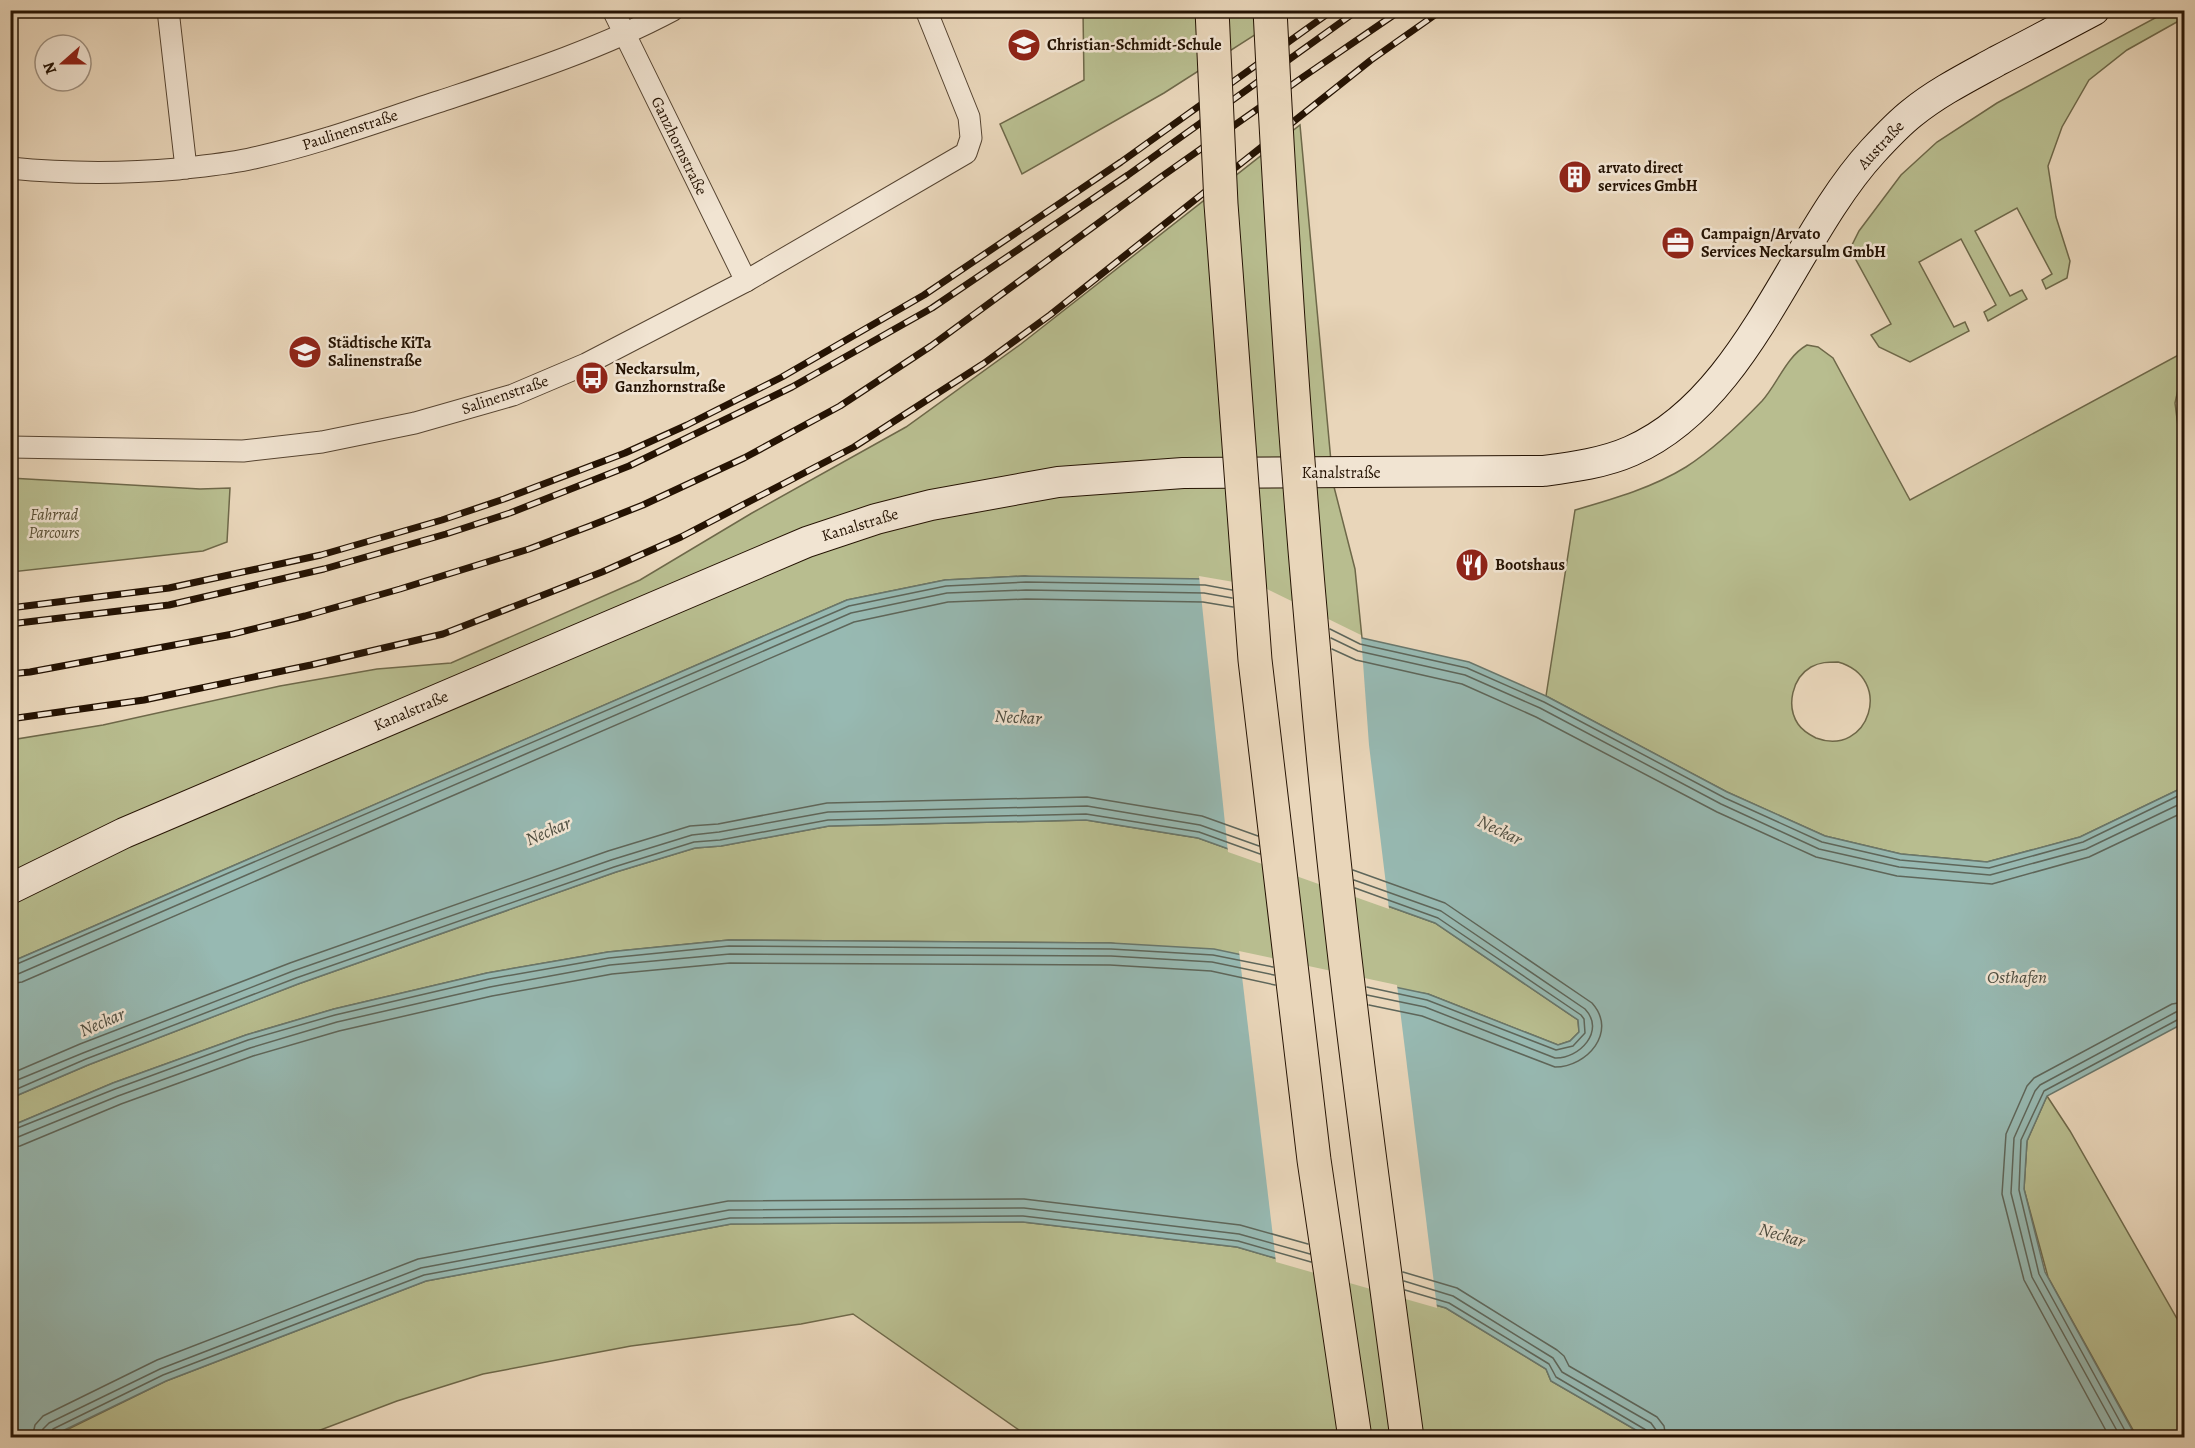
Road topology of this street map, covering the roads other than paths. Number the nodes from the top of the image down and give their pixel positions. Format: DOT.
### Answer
graph roads {
  1 [pos="168,10"];
  2 [pos="613,10"];
  3 [pos="673,10"];
  4 [pos="926,10"];
  5 [pos="1212,10"];
  6 [pos="1270,10"];
  7 [pos="2094,10"];
  8 [pos="624,34"];
  9 [pos="10,168"];
  10 [pos="186,168"];
  11 [pos="746,281"];
  12 [pos="1739,355"];
  13 [pos="10,447"];
  14 [pos="10,889"];
  15 [pos="1355,1437"];
  16 [pos="1407,1437"];
  1 -- 10 [label="street"];
  2 -- 8 [label="street, Ganzhornstraße"];
  3 -- 8 [label="street, Paulinenstraße"];
  4 -- 11 [label="street, Salinenstraße"];
  5 -- 15 [label="highway, bridge"];
  6 -- 16 [label="highway, bridge"];
  7 -- 12 [label="main road, Austraße"];
  8 -- 10 [label="street, Paulinenstraße"];
  8 -- 11 [label="street, Ganzhornstraße"];
  9 -- 10 [label="street, Paulinenstraße"];
  11 -- 13 [label="street, Salinenstraße"];
  12 -- 14 [label="main road, Kanalstraße"];
}
